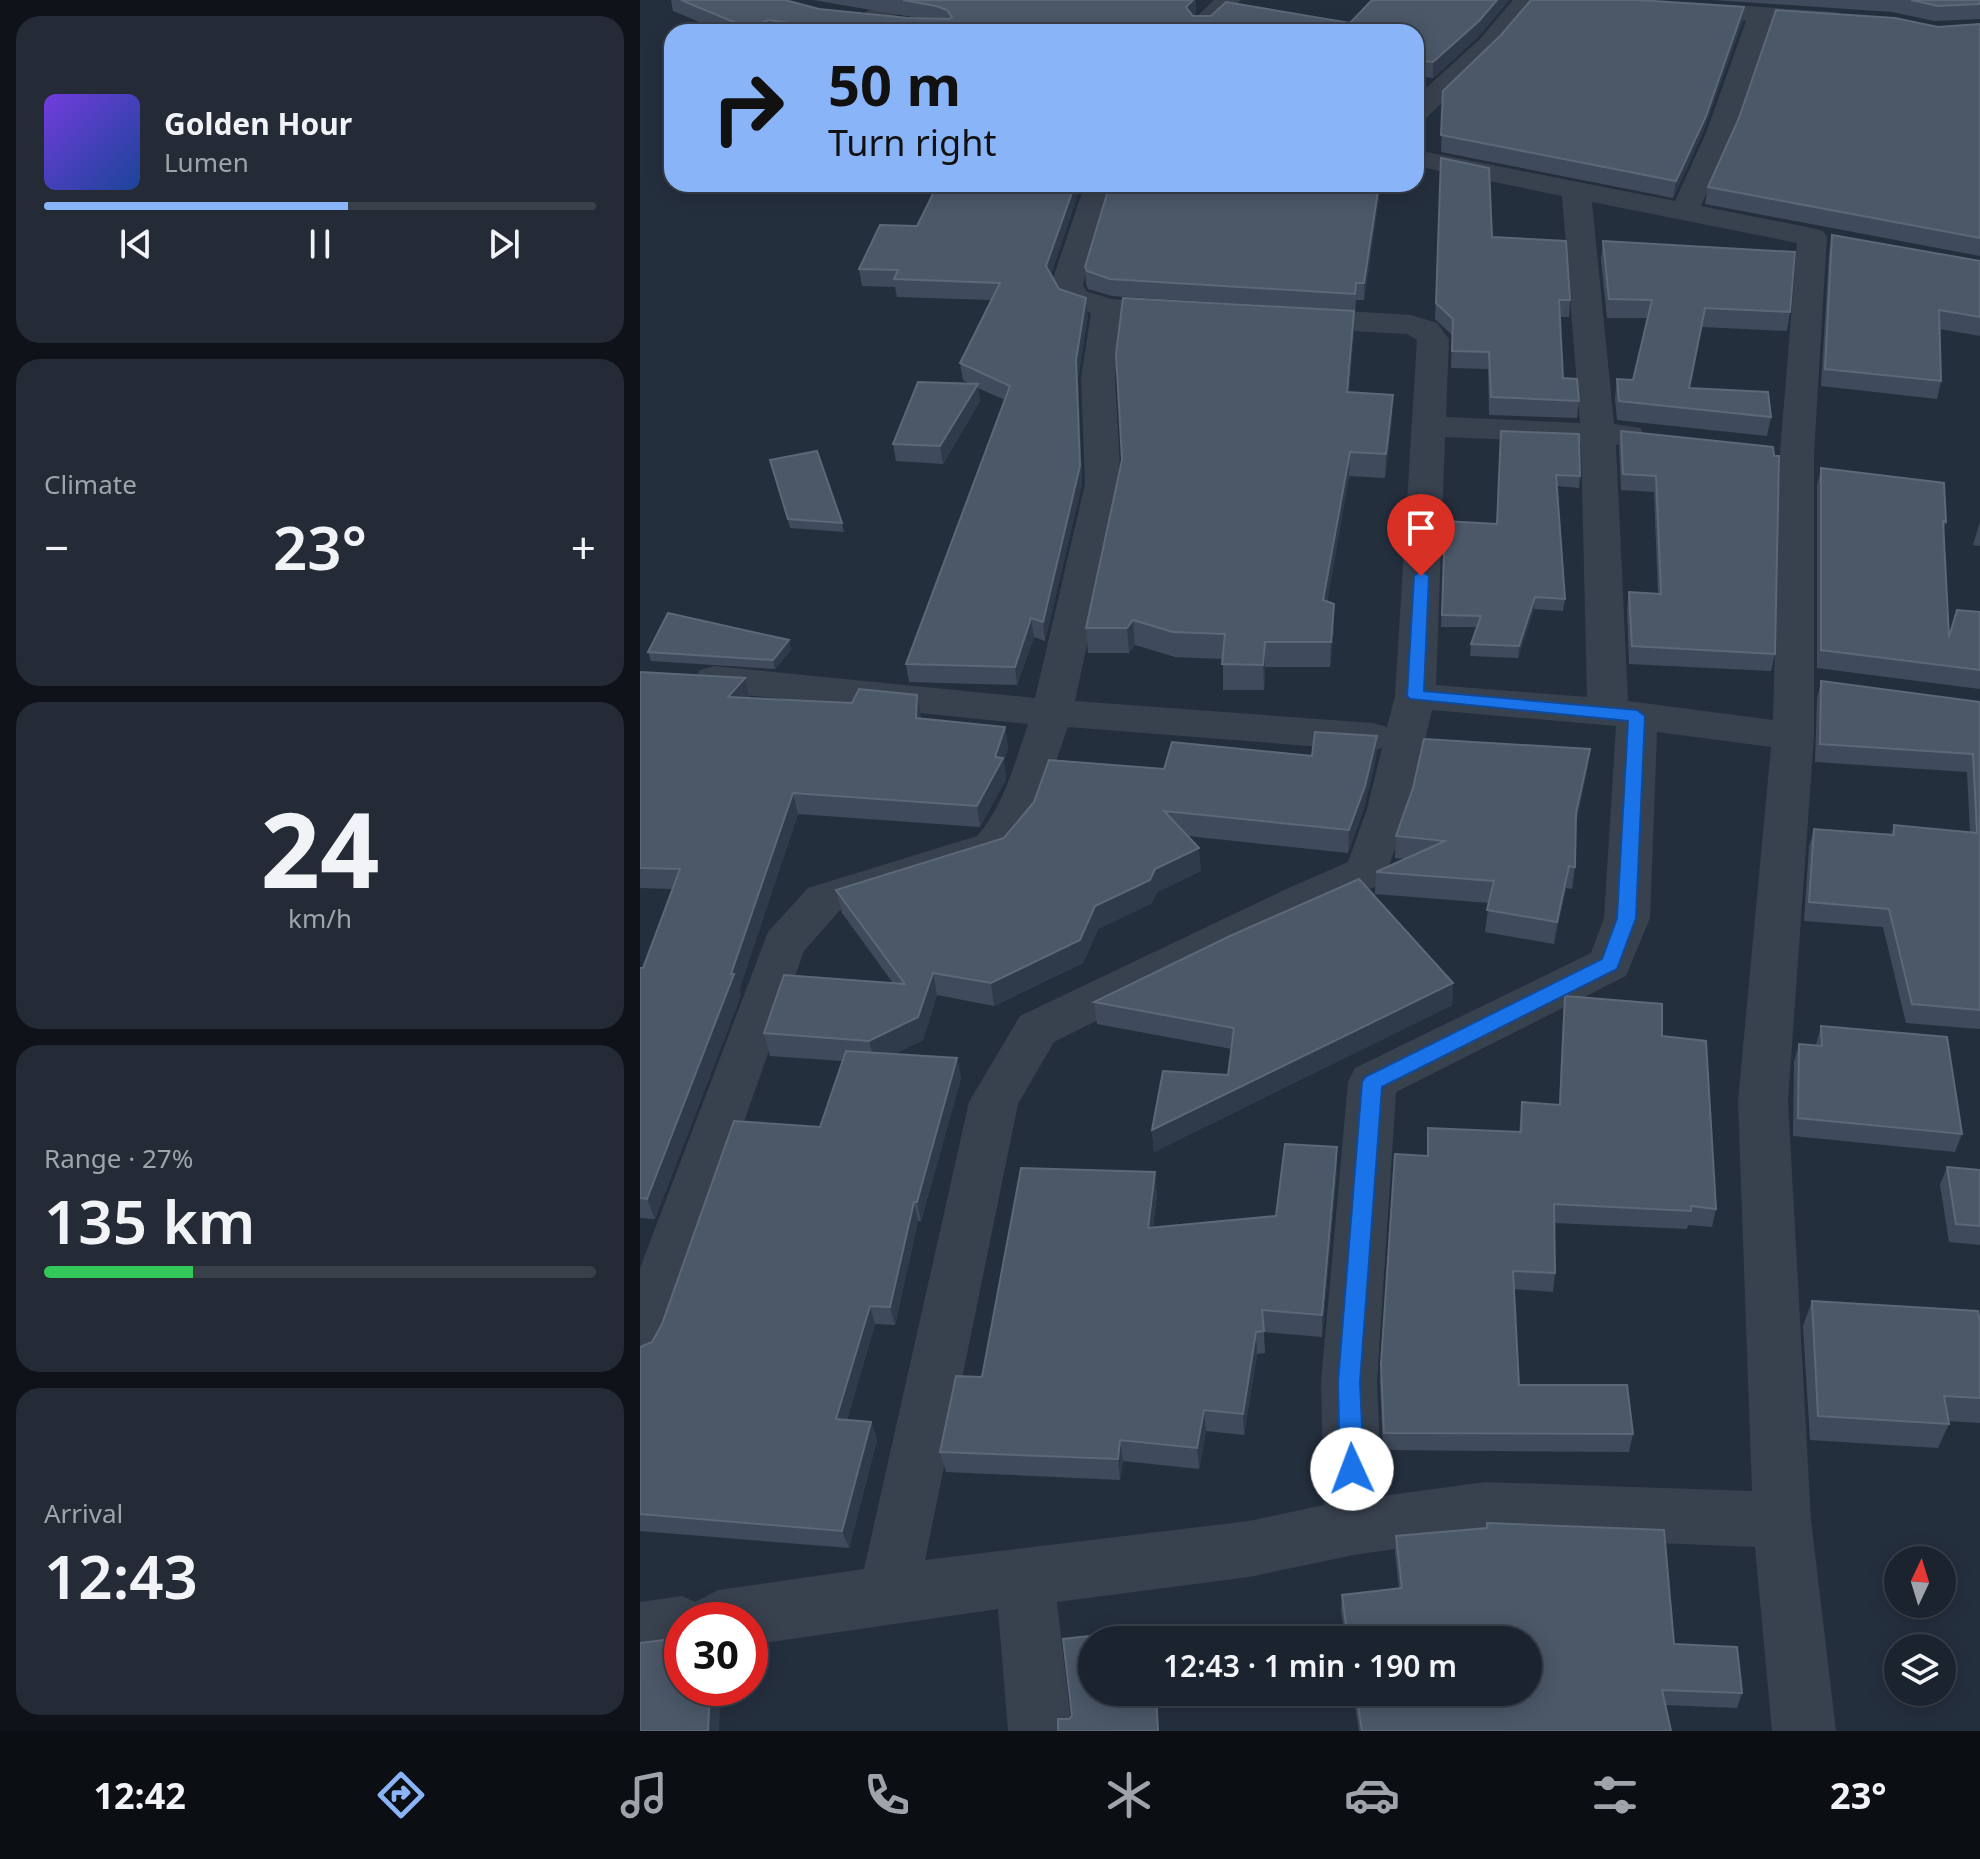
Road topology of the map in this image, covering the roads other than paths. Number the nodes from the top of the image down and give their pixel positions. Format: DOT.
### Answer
graph roads {
  1 [pos="906,0"];
  2 [pos="1229,0"];
  3 [pos="1526,0"];
  4 [pos="1653,7"];
  5 [pos="1761,14"];
  6 [pos="837,15"];
  7 [pos="869,20"];
  8 [pos="1855,21"];
  9 [pos="1203,23"];
  10 [pos="892,24"];
  11 [pos="1424,105"];
  12 [pos="1424,160"];
  13 [pos="1576,191"];
  14 [pos="1096,192"];
  15 [pos="1684,212"];
  16 [pos="1108,308"];
  17 [pos="1429,426"];
  18 [pos="1598,432"];
  19 [pos="1659,439"];
  20 [pos="714,679"];
  21 [pos="1415,696"];
  22 [pos="1052,713"];
  23 [pos="1622,714"];
  24 [pos="1793,736"];
  25 [pos="1407,739"];
  26 [pos="640,1341"];
  27 [pos="1782,1520"];
  28 [pos="1354,1527"];
  29 [pos="1025,1579"];
  30 [pos="888,1594"];
  31 [pos="768,1612"];
  32 [pos="664,1629"];
  33 [pos="640,1632"];
  34 [pos="1040,1731"];
  35 [pos="1804,1731"];
  1 -- 7 [label="street"];
  2 -- 9 [label="street"];
  3 -- 11 [label="street"];
  4 -- 5 [label="street"];
  5 -- 8 [label="street"];
  5 -- 15 [label="street"];
  6 -- 7 [label="street"];
  7 -- 10 [label="street"];
  12 -- 13 [label="street"];
  13 -- 15 [label="street"];
  13 -- 18 [label="street"];
  14 -- 16 [label="street"];
  15 -- 24 [label="street"];
  16 -- 17 [label="street"];
  16 -- 22 [label="street"];
  17 -- 18 [label="street"];
  17 -- 21 [label="street"];
  18 -- 19 [label="street"];
  18 -- 23 [label="street"];
  20 -- 22 [label="street"];
  21 -- 23 [label="street"];
  21 -- 25 [label="street"];
  22 -- 25 [label="street"];
  22 -- 26 [label="street"];
  23 -- 24 [label="street"];
  23 -- 28 [label="street"];
  24 -- 27 [label="street"];
  25 -- 30 [label="street"];
  27 -- 28 [label="street"];
  27 -- 35 [label="street"];
  28 -- 29 [label="street"];
  29 -- 30 [label="street"];
  29 -- 34 [label="street"];
  30 -- 31 [label="street"];
  32 -- 33 [label="street"];
}
